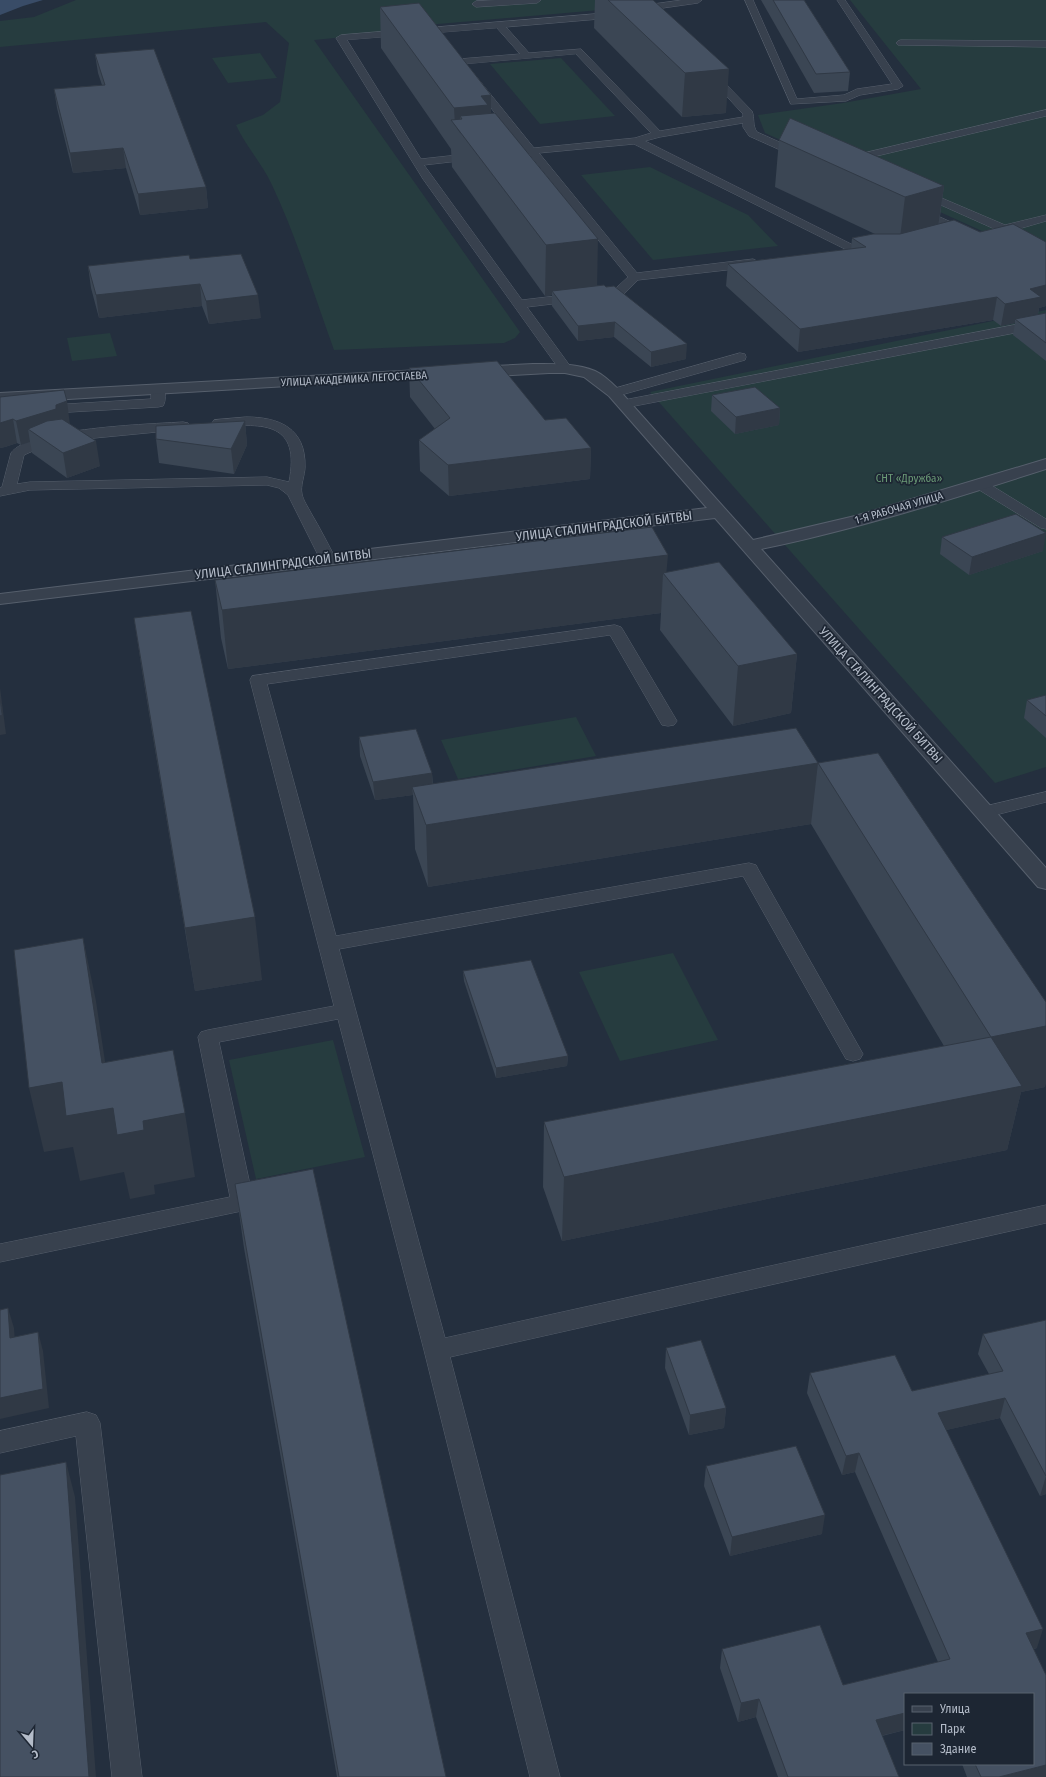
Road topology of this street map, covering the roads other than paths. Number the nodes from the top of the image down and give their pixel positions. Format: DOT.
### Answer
graph roads {
  1 [pos="537,0"];
  2 [pos="698,0"];
  3 [pos="749,0"];
  4 [pos="841,0"];
  5 [pos="476,4"];
  6 [pos="500,26"];
  7 [pos="901,43"];
  8 [pos="1046,44"];
  9 [pos="527,56"];
  10 [pos="705,68"];
  11 [pos="1046,113"];
  12 [pos="747,119"];
  13 [pos="658,134"];
  14 [pos="636,141"];
  15 [pos="531,151"];
  16 [pos="509,153"];
  17 [pos="486,155"];
  18 [pos="809,159"];
  19 [pos="847,160"];
  20 [pos="418,162"];
  21 [pos="835,163"];
  22 [pos="861,166"];
  23 [pos="911,188"];
  24 [pos="908,205"];
  25 [pos="1046,218"];
  26 [pos="1004,229"];
  27 [pos="950,236"];
  28 [pos="1046,249"];
  29 [pos="836,254"];
  30 [pos="766,262"];
  31 [pos="634,277"];
  32 [pos="519,304"];
  33 [pos="1046,323"];
  34 [pos="740,357"];
  35 [pos="567,370"];
  36 [pos="158,390"];
  37 [pos="614,392"];
  38 [pos="0,398"];
  39 [pos="624,404"];
  40 [pos="0,412"];
  41 [pos="210,424"];
  42 [pos="194,426"];
  43 [pos="1046,464"];
  44 [pos="981,485"];
  45 [pos="4,491"];
  46 [pos="294,493"];
  47 [pos="719,512"];
  48 [pos="1046,525"];
  49 [pos="749,546"];
  50 [pos="328,559"];
  51 [pos="0,599"];
  52 [pos="668,721"];
  53 [pos="1046,797"];
  54 [pos="984,812"];
  55 [pos="1046,882"];
  56 [pos="328,944"];
  57 [pos="345,1011"];
  58 [pos="853,1054"];
  59 [pos="1046,1214"];
  60 [pos="0,1254"];
  61 [pos="436,1350"];
  62 [pos="0,1442"];
  63 [pos="127,1777"];
  64 [pos="545,1777"];
  1 -- 5 [label="lane"];
  2 -- 6 [label="lane"];
  3 -- 4 [label="lane"];
  6 -- 9 [label="lane"];
  6 -- 20 [label="lane"];
  7 -- 8 [label="lane"];
  9 -- 13 [label="lane"];
  9 -- 15 [label="lane"];
  10 -- 12 [label="lane"];
  11 -- 19 [label="lane"];
  12 -- 13 [label="lane"];
  12 -- 18 [label="lane"];
  13 -- 14 [label="lane"];
  14 -- 15 [label="lane"];
  14 -- 29 [label="lane"];
  15 -- 16 [label="lane"];
  15 -- 31 [label="lane"];
  17 -- 20 [label="lane"];
  19 -- 21 [label="lane"];
  19 -- 22 [label="lane"];
  20 -- 32 [label="lane"];
  23 -- 26 [label="lane"];
  24 -- 27 [label="lane"];
  25 -- 26 [label="lane"];
  26 -- 28 [label="lane"];
  30 -- 31 [label="lane"];
  31 -- 32 [label="lane"];
  32 -- 35 [label="lane"];
  33 -- 39 [label="lane"];
  34 -- 37 [label="lane"];
  35 -- 36 [label="street, УЛИЦА АКАДЕМИКА ЛЕГОСТАЕВА"];
  35 -- 37 [label="street, УЛИЦА АКАДЕМИКА ЛЕГОСТАЕВА"];
  36 -- 38 [label="street, УЛИЦА АКАДЕМИКА ЛЕГОСТАЕВА"];
  36 -- 40 [label="lane"];
  37 -- 39 [label="street, УЛИЦА АКАДЕМИКА ЛЕГОСТАЕВА"];
  39 -- 47 [label="street, УЛИЦА АКАДЕМИКА ЛЕГОСТАЕВА"];
  41 -- 46 [label="lane"];
  42 -- 45 [label="lane"];
  43 -- 44 [label="street, 1-Я РАБОЧАЯ УЛИЦА"];
  44 -- 48 [label="lane"];
  44 -- 49 [label="street, 1-Я РАБОЧАЯ УЛИЦА"];
  45 -- 46 [label="lane"];
  46 -- 50 [label="lane"];
  47 -- 49 [label="street, УЛИЦА СТАЛИНГРАДСКОЙ БИТВЫ"];
  47 -- 50 [label="street, УЛИЦА СТАЛИНГРАДСКОЙ БИТВЫ"];
  49 -- 54 [label="street, УЛИЦА СТАЛИНГРАДСКОЙ БИТВЫ"];
  50 -- 51 [label="street, УЛИЦА СТАЛИНГРАДСКОЙ БИТВЫ"];
  52 -- 56 [label="lane"];
  53 -- 54 [label="lane"];
  54 -- 55 [label="street, УЛИЦА СТАЛИНГРАДСКОЙ БИТВЫ"];
  56 -- 57 [label="lane"];
  56 -- 58 [label="lane"];
  57 -- 60 [label="lane"];
  57 -- 61 [label="lane"];
  59 -- 61 [label="lane"];
  61 -- 64 [label="lane"];
  62 -- 63 [label="lane"];
}
